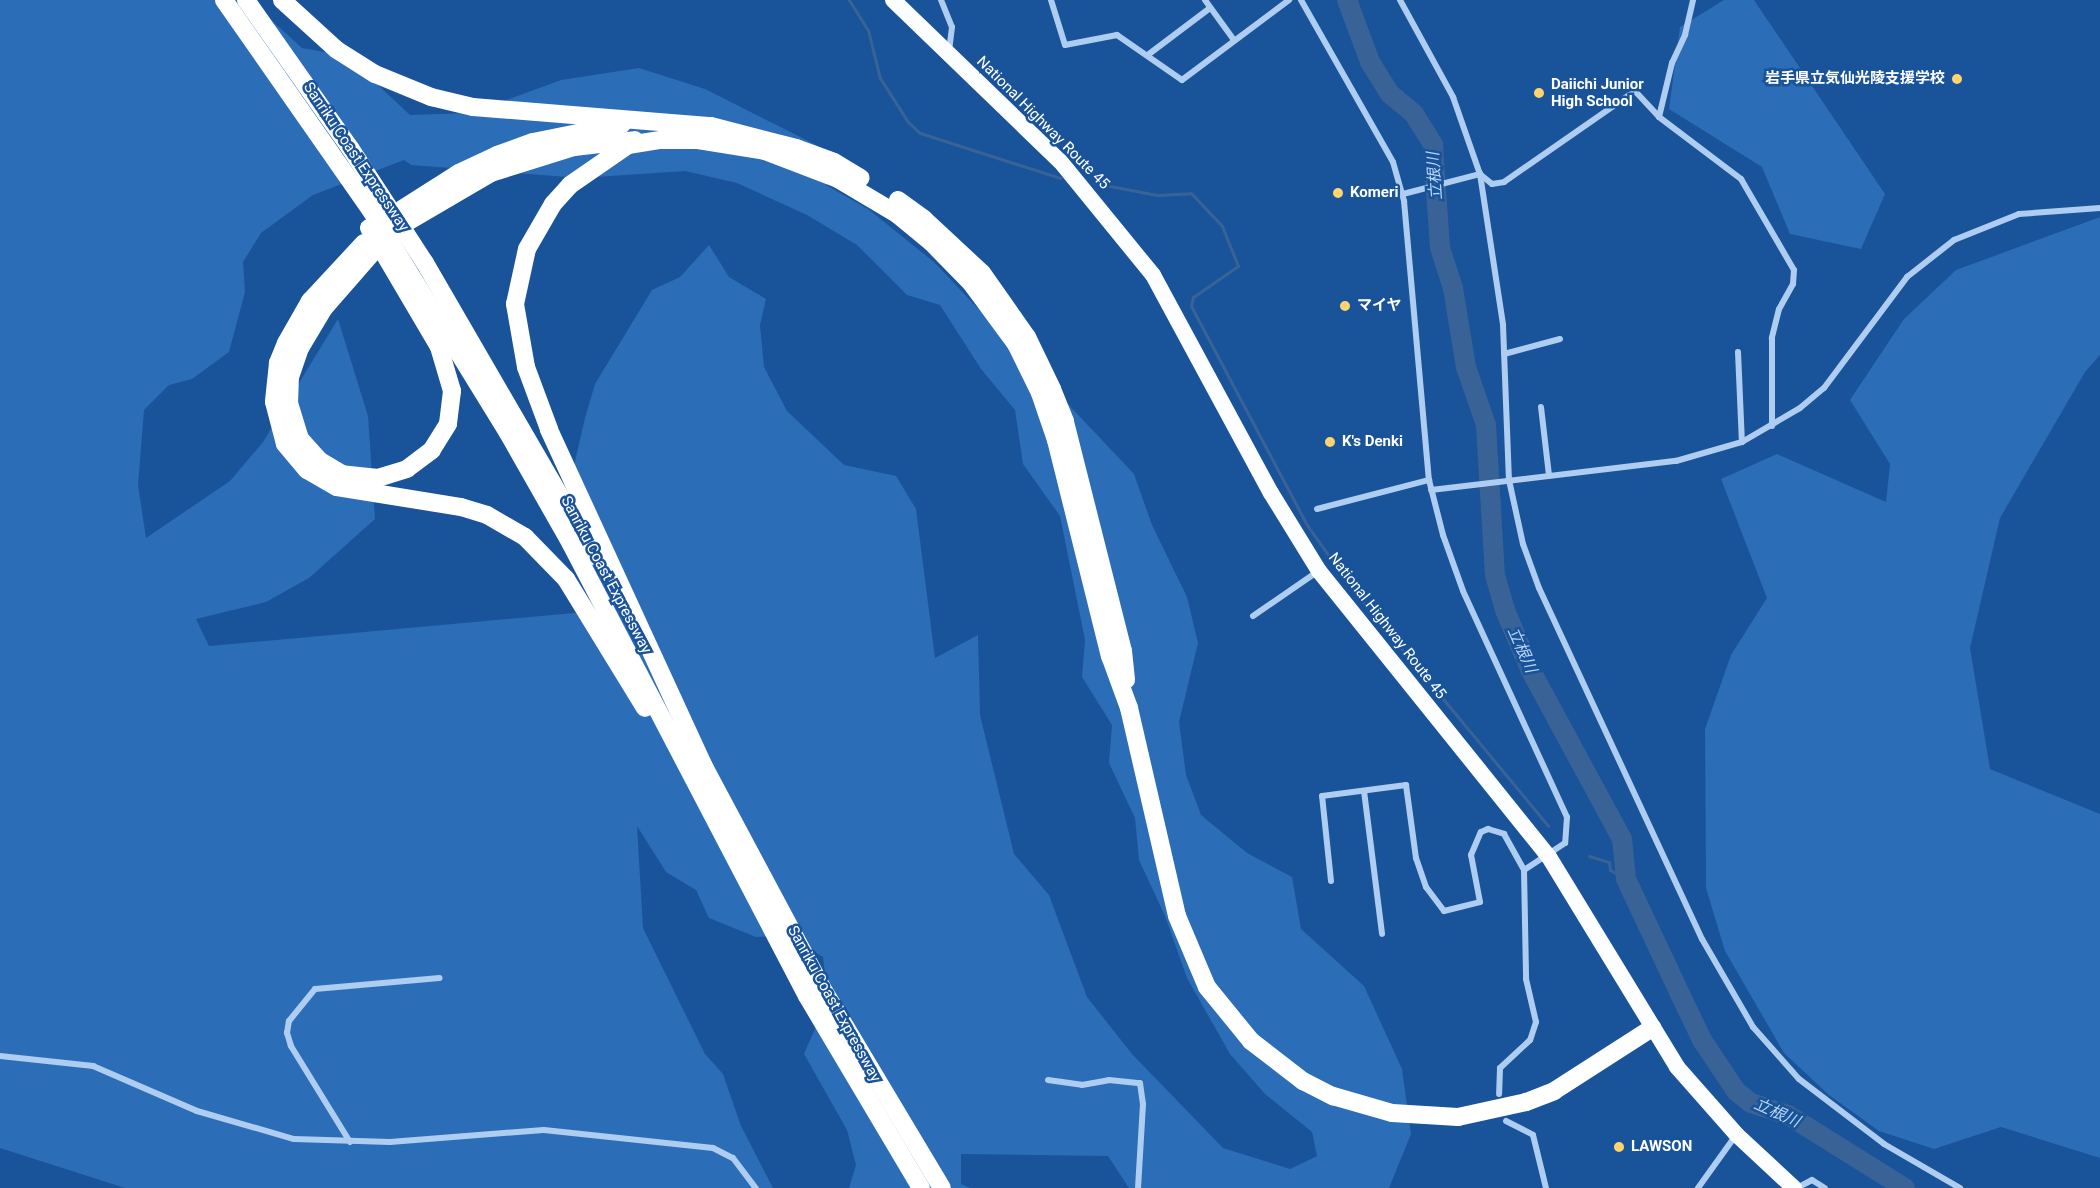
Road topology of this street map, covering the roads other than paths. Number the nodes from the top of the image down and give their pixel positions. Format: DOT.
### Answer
graph roads {
  1 [pos="224,0"];
  2 [pos="246,0"];
  3 [pos="282,0"];
  4 [pos="894,0"];
  5 [pos="941,0"];
  6 [pos="1051,0"];
  7 [pos="1205,0"];
  8 [pos="1289,0"];
  9 [pos="1301,0"];
  10 [pos="1400,0"];
  11 [pos="1693,0"];
  12 [pos="1210,8"];
  13 [pos="1234,40"];
  14 [pos="948,54"];
  15 [pos="1149,54"];
  16 [pos="297,102"];
  17 [pos="1659,117"];
  18 [pos="662,119"];
  19 [pos="661,140"];
  20 [pos="1480,174"];
  21 [pos="1403,194"];
  22 [pos="2100,208"];
  23 [pos="1560,339"];
  24 [pos="1737,352"];
  25 [pos="1504,354"];
  26 [pos="1541,408"];
  27 [pos="1772,426"];
  28 [pos="1742,442"];
  29 [pos="1549,475"];
  30 [pos="1429,480"];
  31 [pos="1509,480"];
  32 [pos="1431,490"];
  33 [pos="1317,509"];
  34 [pos="1319,571"];
  35 [pos="1253,616"];
  36 [pos="1129,708"];
  37 [pos="700,775"];
  38 [pos="1364,791"];
  39 [pos="1549,857"];
  40 [pos="1524,870"];
  41 [pos="1331,882"];
  42 [pos="1382,934"];
  43 [pos="440,978"];
  44 [pos="1652,1028"];
  45 [pos="0,1056"];
  46 [pos="1048,1080"];
  47 [pos="866,1082"];
  48 [pos="1499,1094"];
  49 [pos="1506,1121"];
  50 [pos="1737,1134"];
  51 [pos="350,1142"];
  52 [pos="756,1188"];
  53 [pos="921,1188"];
  54 [pos="942,1188"];
  55 [pos="1138,1188"];
  56 [pos="1545,1188"];
  57 [pos="1698,1188"];
  58 [pos="1796,1188"];
  59 [pos="1825,1188"];
  60 [pos="1960,1188"];
  1 -- 16 [label="highway, Sanriku Coast Expressway"];
  2 -- 37 [label="highway, Sanriku Coast Expressway"];
  3 -- 18 [label="highway"];
  4 -- 14 [label="highway, National Highway Route 45"];
  5 -- 14 [label="street"];
  6 -- 15 [label="street"];
  7 -- 12 [label="street"];
  8 -- 13 [label="street"];
  9 -- 21 [label="street"];
  10 -- 20 [label="street"];
  11 -- 17 [label="street"];
  12 -- 13 [label="street"];
  12 -- 15 [label="street"];
  13 -- 15 [label="street"];
  14 -- 34 [label="highway, National Highway Route 45"];
  16 -- 37 [label="highway, Sanriku Coast Expressway"];
  16 -- 37 [label="highway"];
  17 -- 20 [label="street"];
  17 -- 27 [label="street"];
  18 -- 19 [label="highway"];
  18 -- 36 [label="highway"];
  19 -- 36 [label="highway"];
  19 -- 37 [label="highway"];
  20 -- 21 [label="street"];
  20 -- 25 [label="street"];
  21 -- 30 [label="street"];
  22 -- 27 [label="street"];
  23 -- 25 [label="street"];
  24 -- 28 [label="street"];
  25 -- 31 [label="street"];
  26 -- 29 [label="street"];
  27 -- 28 [label="street"];
  28 -- 29 [label="street"];
  29 -- 31 [label="street"];
  30 -- 32 [label="street"];
  30 -- 33 [label="street"];
  31 -- 32 [label="street"];
  31 -- 60 [label="street"];
  32 -- 39 [label="street"];
  34 -- 35 [label="street"];
  34 -- 39 [label="highway, National Highway Route 45"];
  36 -- 44 [label="highway"];
  37 -- 47 [label="highway, Sanriku Coast Expressway"];
  38 -- 40 [label="street"];
  38 -- 41 [label="street"];
  38 -- 42 [label="street"];
  39 -- 40 [label="street"];
  39 -- 44 [label="highway, National Highway Route 45"];
  40 -- 48 [label="street"];
  43 -- 51 [label="street"];
  44 -- 50 [label="highway, National Highway Route 45"];
  45 -- 51 [label="street"];
  46 -- 55 [label="street"];
  47 -- 53 [label="highway, Sanriku Coast Expressway"];
  47 -- 54 [label="highway, Sanriku Coast Expressway"];
  49 -- 56 [label="street"];
  50 -- 57 [label="street"];
  50 -- 58 [label="highway, National Highway Route 45"];
  51 -- 52 [label="street"];
  58 -- 59 [label="street"];
}
